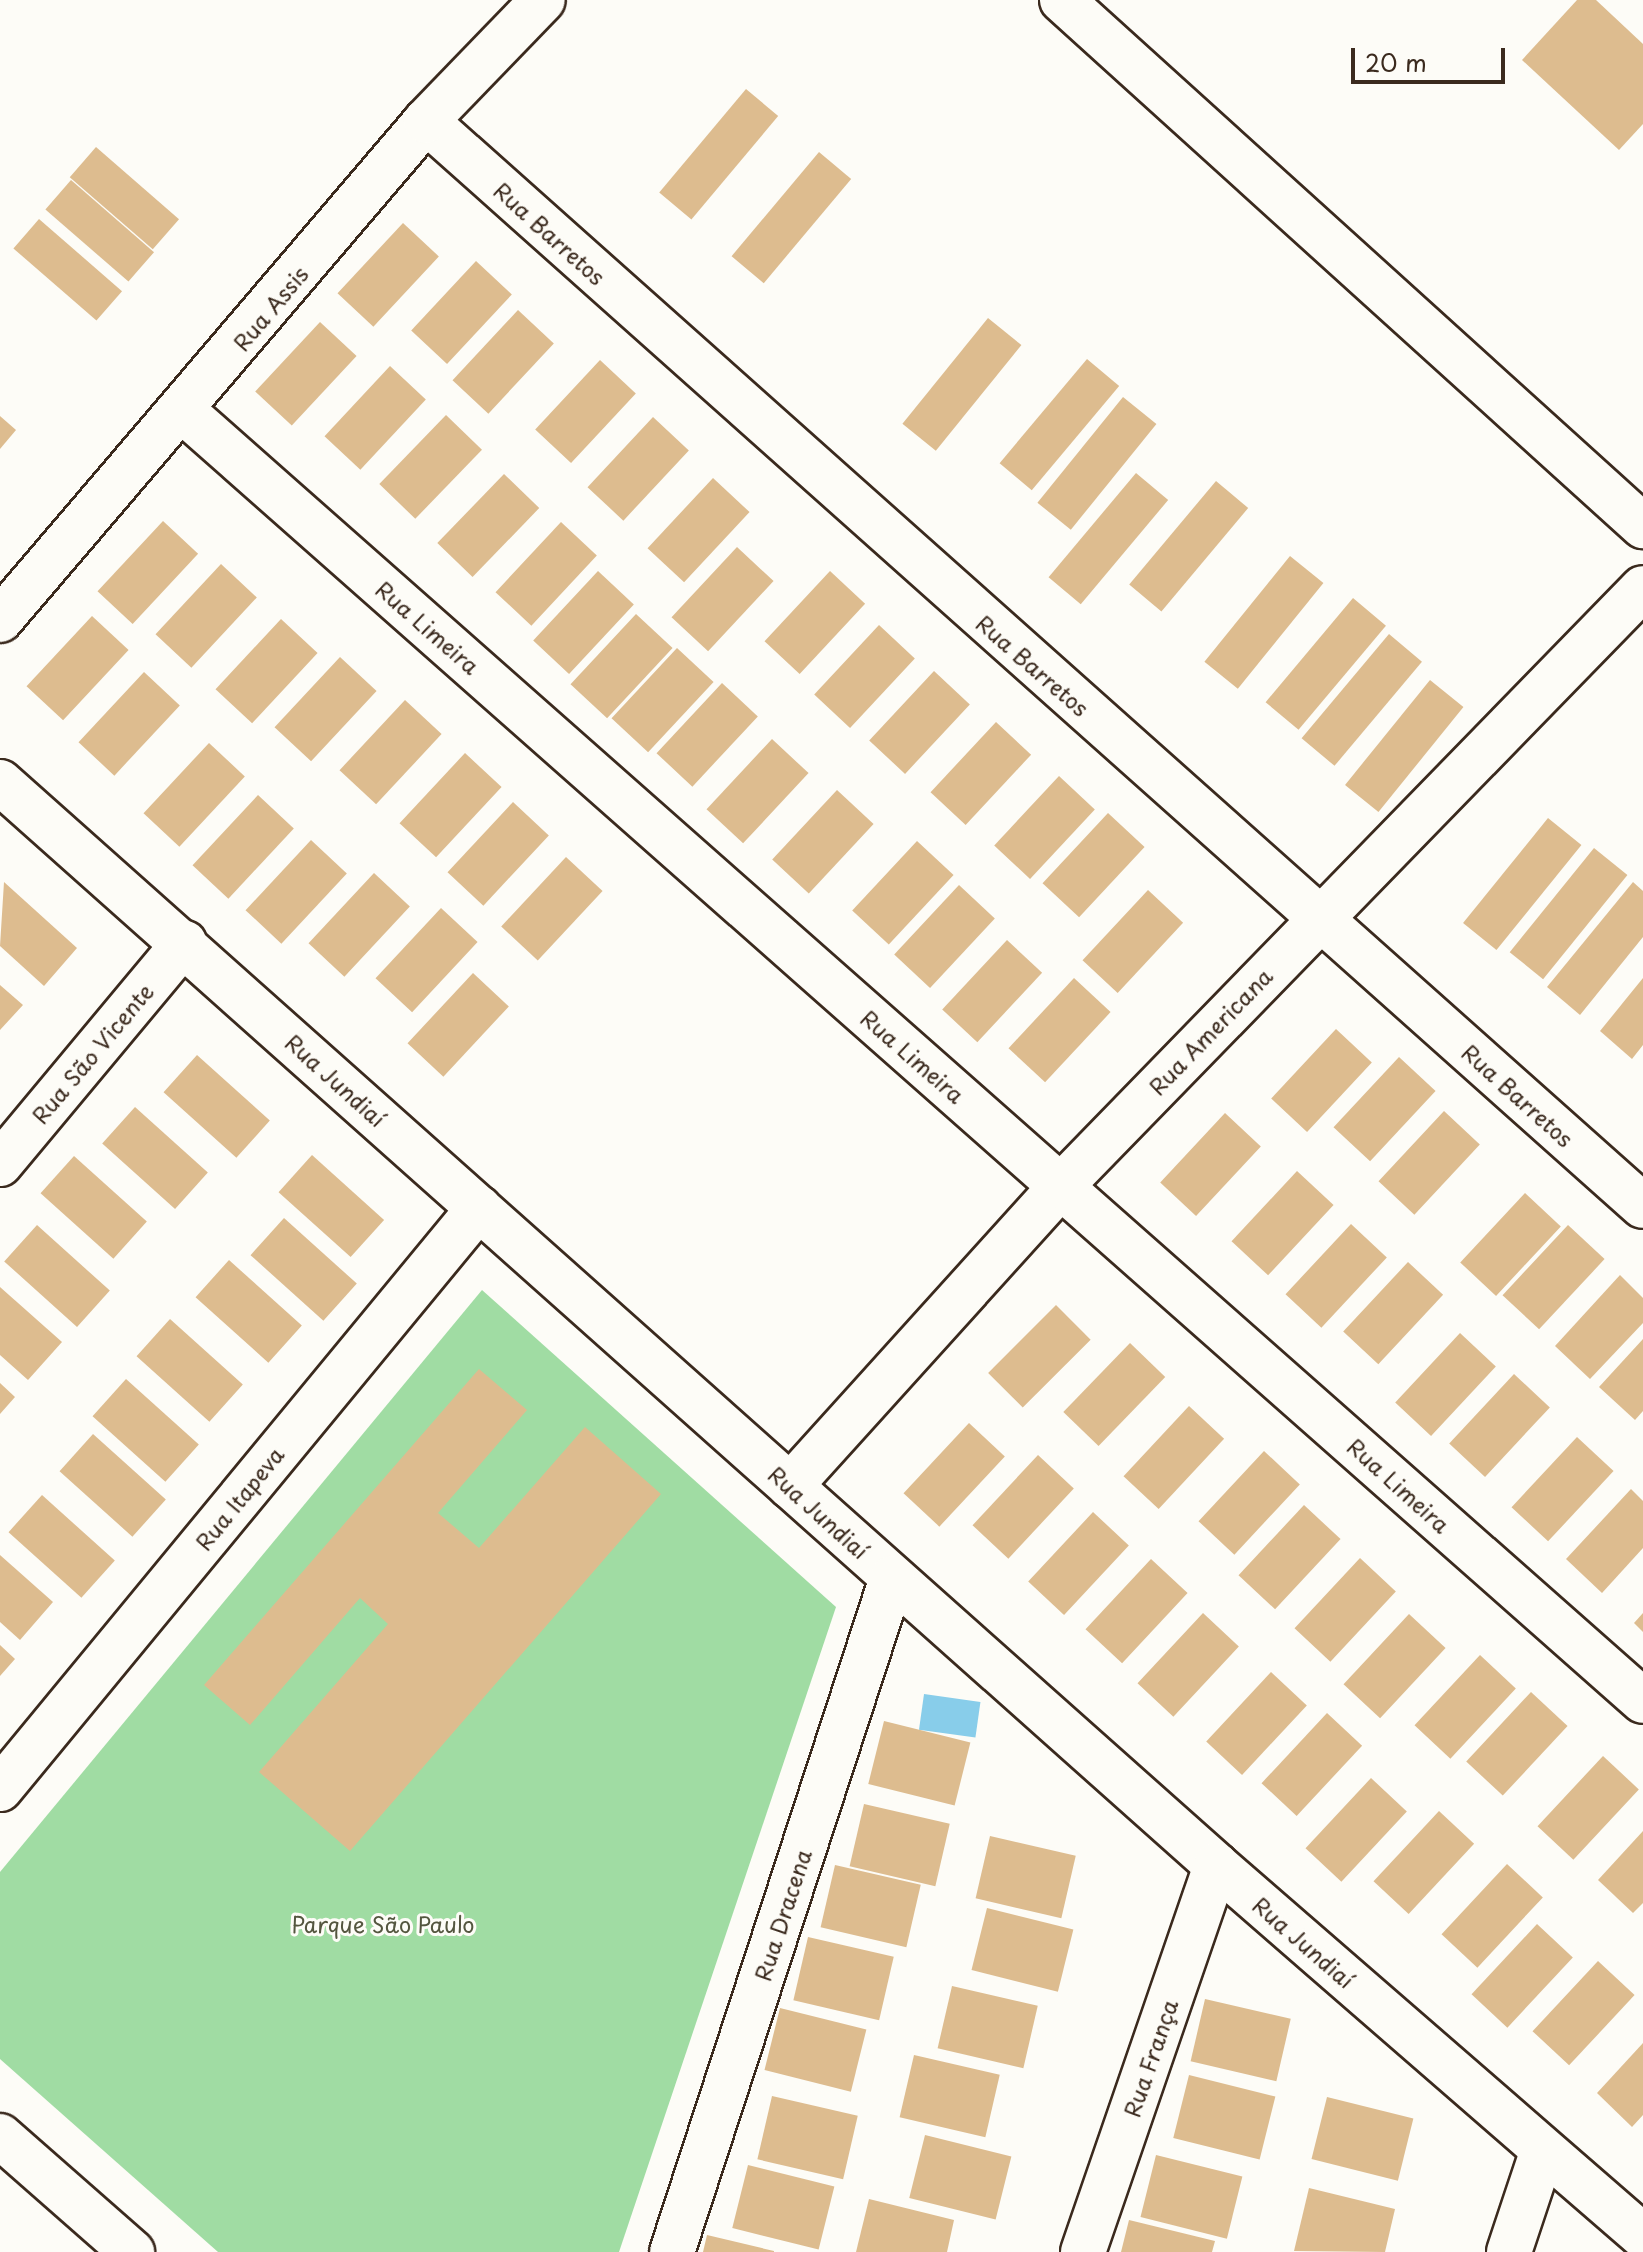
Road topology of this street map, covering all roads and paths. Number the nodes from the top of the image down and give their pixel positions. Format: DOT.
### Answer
graph roads {
  1 [pos="543,0"];
  2 [pos="1062,0"];
  3 [pos="426,121"];
  4 [pos="183,411"];
  5 [pos="1643,526"];
  6 [pos="1643,588"];
  7 [pos="0,620"];
  8 [pos="0,782"];
  9 [pos="1319,917"];
  10 [pos="184,943"];
  11 [pos="0,1164"];
  12 [pos="1061,1186"];
  13 [pos="1643,1206"];
  14 [pos="479,1208"];
  15 [pos="790,1486"];
  16 [pos="892,1578"];
  17 [pos="1643,1701"];
  18 [pos="0,1789"];
  19 [pos="1216,1865"];
  20 [pos="0,2136"];
  21 [pos="1542,2153"];
  22 [pos="1643,2236"];
  23 [pos="132,2252"];
  24 [pos="672,2252"];
  25 [pos="1083,2252"];
  26 [pos="1509,2252"];
  1 -- 3 [label="street, Rua Assis"];
  2 -- 5 [label="street"];
  3 -- 4 [label="street, Rua Assis"];
  3 -- 9 [label="street, Rua Barretos"];
  4 -- 7 [label="street, Rua Assis"];
  4 -- 12 [label="street, Rua Limeira"];
  6 -- 9 [label="street, Rua Americana"];
  8 -- 10 [label="street, Rua Jundiaí"];
  9 -- 12 [label="street, Rua Americana"];
  9 -- 13 [label="street, Rua Barretos"];
  10 -- 11 [label="street, Rua São Vicente"];
  10 -- 14 [label="street, Rua Jundiaí"];
  12 -- 15 [label="street, Rua Americana"];
  12 -- 17 [label="street, Rua Limeira"];
  14 -- 15 [label="street, Rua Jundiaí"];
  14 -- 18 [label="street, Rua Itapeva"];
  15 -- 16 [label="street, Rua Jundiaí"];
  16 -- 19 [label="street, Rua Jundiaí"];
  16 -- 24 [label="street, Rua Dracena"];
  19 -- 21 [label="street, Rua Jundiaí"];
  19 -- 25 [label="street, Rua França"];
  20 -- 23 [label="street"];
  21 -- 22 [label="street, Rua Jundiaí"];
  21 -- 26 [label="street"];
}
